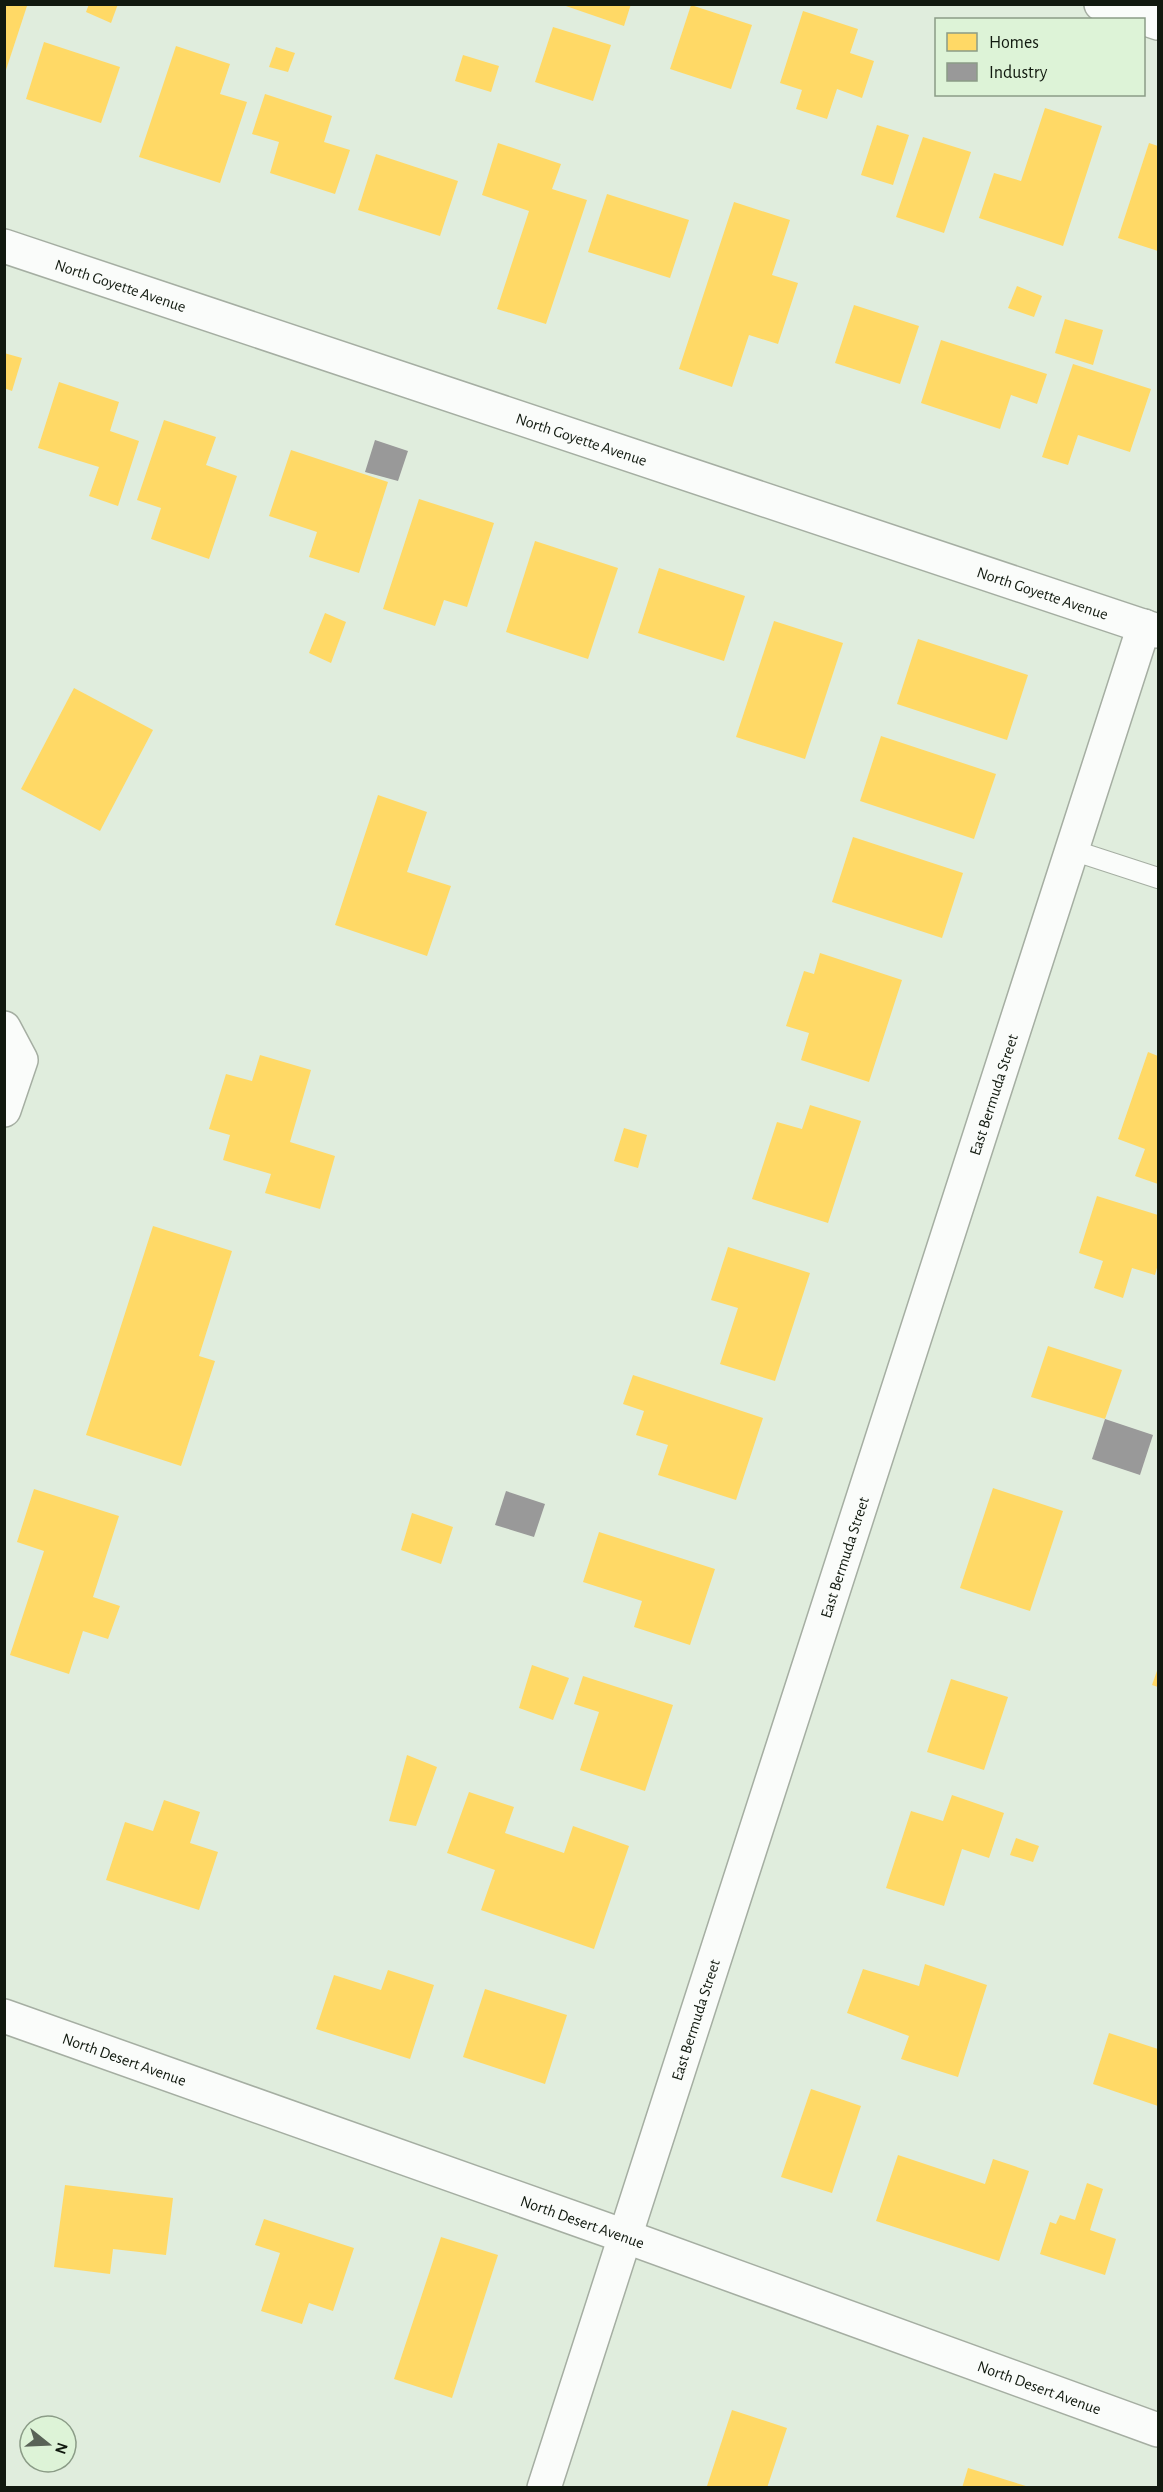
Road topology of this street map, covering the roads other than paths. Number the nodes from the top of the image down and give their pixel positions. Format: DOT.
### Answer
graph roads {
  1 [pos="1101,4"];
  2 [pos="1143,18"];
  3 [pos="4,246"];
  4 [pos="1151,628"];
  5 [pos="1072,850"];
  6 [pos="1158,878"];
  7 [pos="4,1028"];
  8 [pos="4,1110"];
  9 [pos="4,2016"];
  10 [pos="627,2236"];
  11 [pos="1158,2430"];
  12 [pos="544,2487"];
  1 -- 2 [label="street"];
  3 -- 4 [label="street, North Goyette Avenue"];
  4 -- 5 [label="street, East Bermuda Street"];
  5 -- 6 [label="lane"];
  5 -- 10 [label="street, East Bermuda Street"];
  7 -- 8 [label="street"];
  9 -- 10 [label="street, North Desert Avenue"];
  10 -- 11 [label="street, North Desert Avenue"];
  10 -- 12 [label="street, East Bermuda Street"];
}
